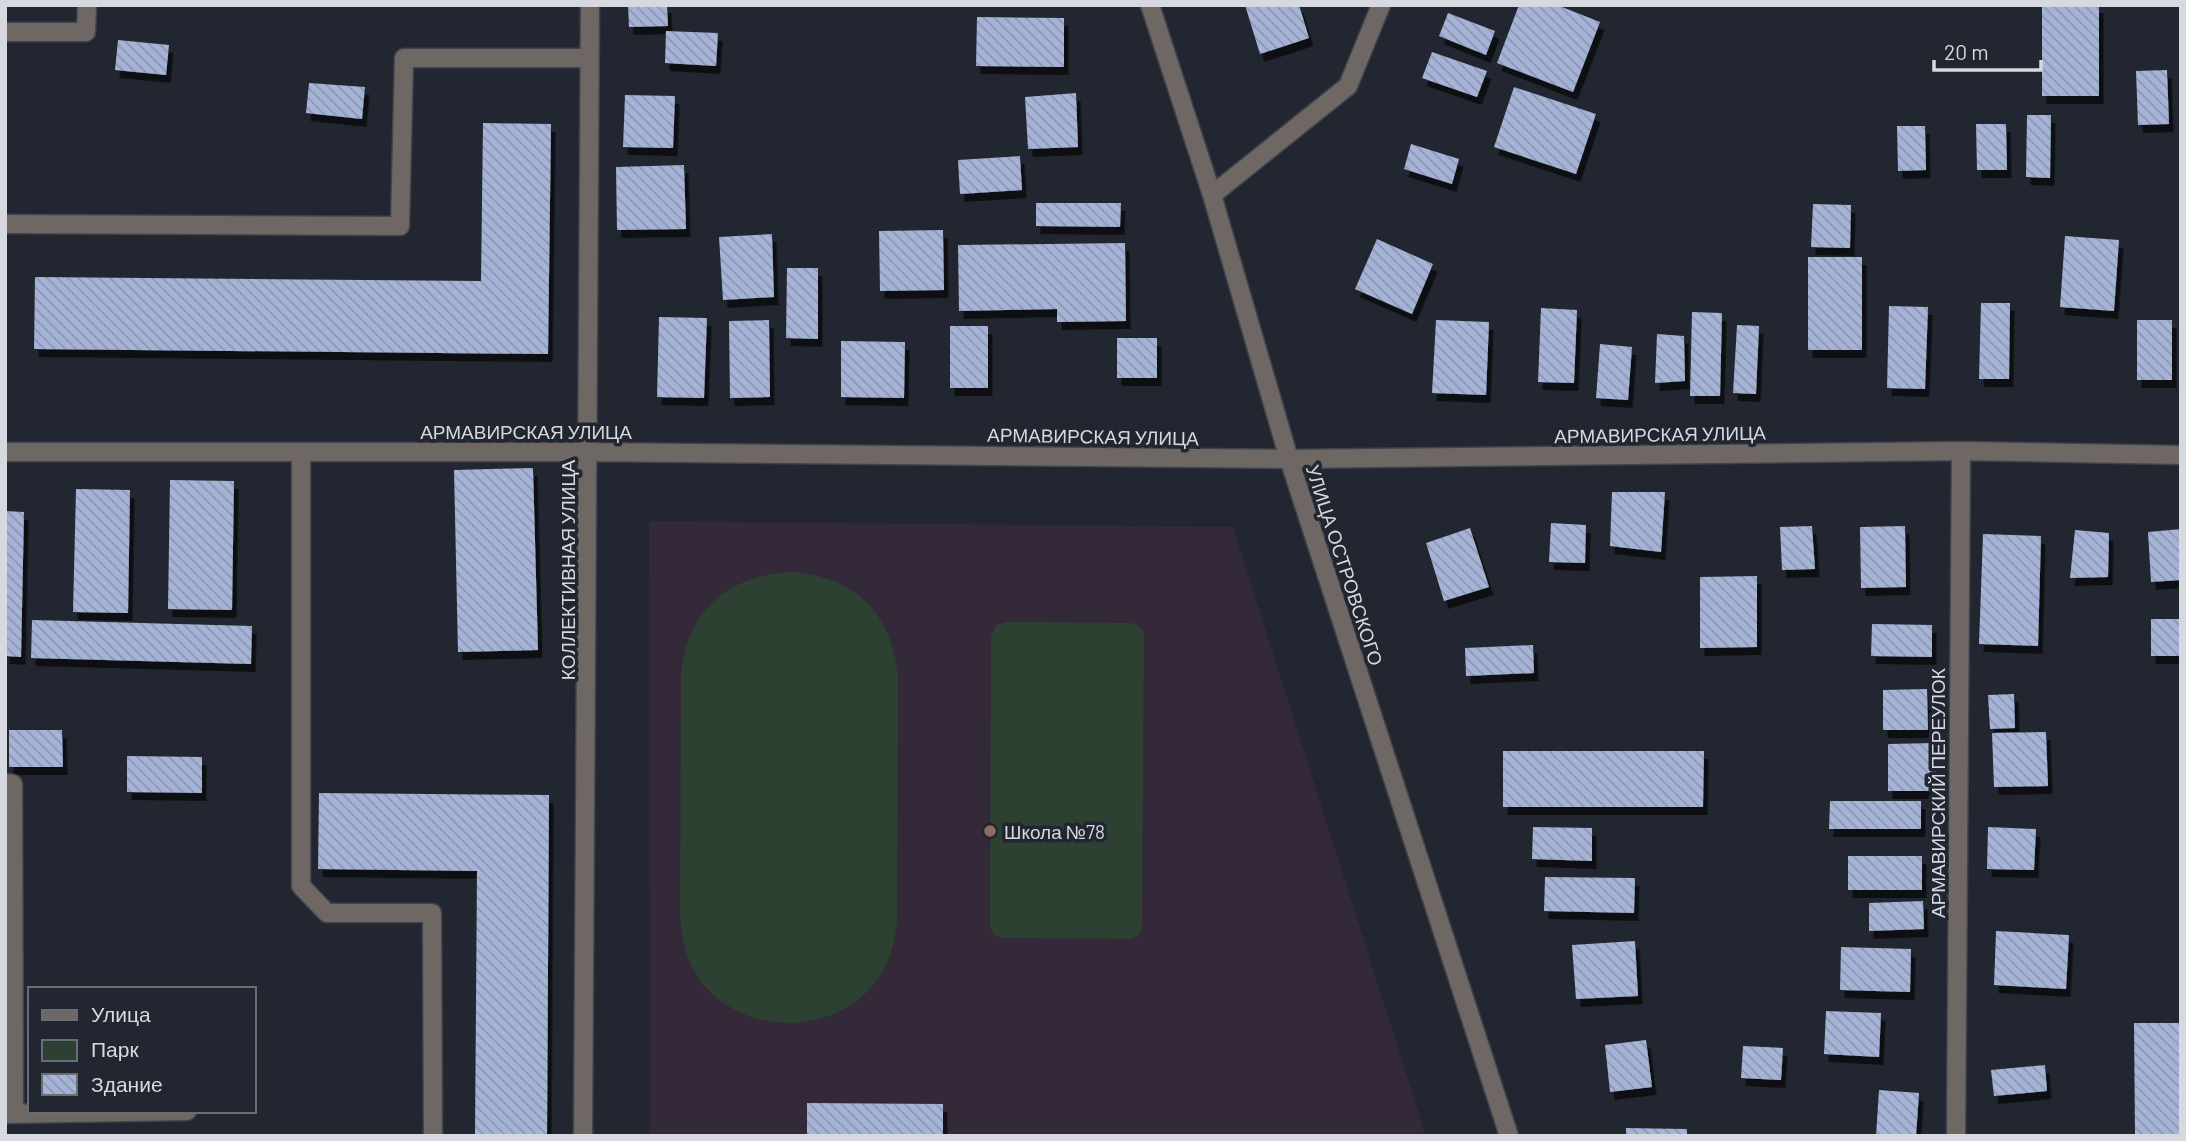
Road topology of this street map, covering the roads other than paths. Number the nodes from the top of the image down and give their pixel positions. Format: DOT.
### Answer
graph roads {
  1 [pos="87,5"];
  2 [pos="590,5"];
  3 [pos="1150,5"];
  4 [pos="1381,5"];
  5 [pos="5,32"];
  6 [pos="589,58"];
  7 [pos="1212,195"];
  8 [pos="5,224"];
  9 [pos="1961,451"];
  10 [pos="5,452"];
  11 [pos="301,452"];
  12 [pos="589,452"];
  13 [pos="2181,455"];
  14 [pos="1289,459"];
  15 [pos="5,783"];
  16 [pos="69,1113"];
  17 [pos="10,1114"];
  18 [pos="433,1136"];
  19 [pos="583,1136"];
  20 [pos="1509,1136"];
  21 [pos="1956,1136"];
  1 -- 5 [label="street"];
  2 -- 6 [label="street, КОЛЛЕКТИВНАЯ УЛИЦА"];
  3 -- 7 [label="street, УЛИЦА ОСТРОВСКОГО"];
  4 -- 7 [label="street"];
  6 -- 8 [label="street"];
  6 -- 12 [label="street, КОЛЛЕКТИВНАЯ УЛИЦА"];
  7 -- 14 [label="street, УЛИЦА ОСТРОВСКОГО"];
  9 -- 13 [label="street, АРМАВИРСКАЯ УЛИЦА"];
  9 -- 14 [label="street, АРМАВИРСКАЯ УЛИЦА"];
  9 -- 21 [label="street, АРМАВИРСКИЙ ПЕРЕУЛОК"];
  10 -- 11 [label="street, АРМАВИРСКАЯ УЛИЦА"];
  11 -- 12 [label="street, АРМАВИРСКАЯ УЛИЦА"];
  11 -- 18 [label="street"];
  12 -- 14 [label="street, АРМАВИРСКАЯ УЛИЦА"];
  12 -- 19 [label="street, КОЛЛЕКТИВНАЯ УЛИЦА"];
  14 -- 20 [label="street, УЛИЦА ОСТРОВСКОГО"];
  15 -- 17 [label="street"];
  16 -- 17 [label="street"];
}
